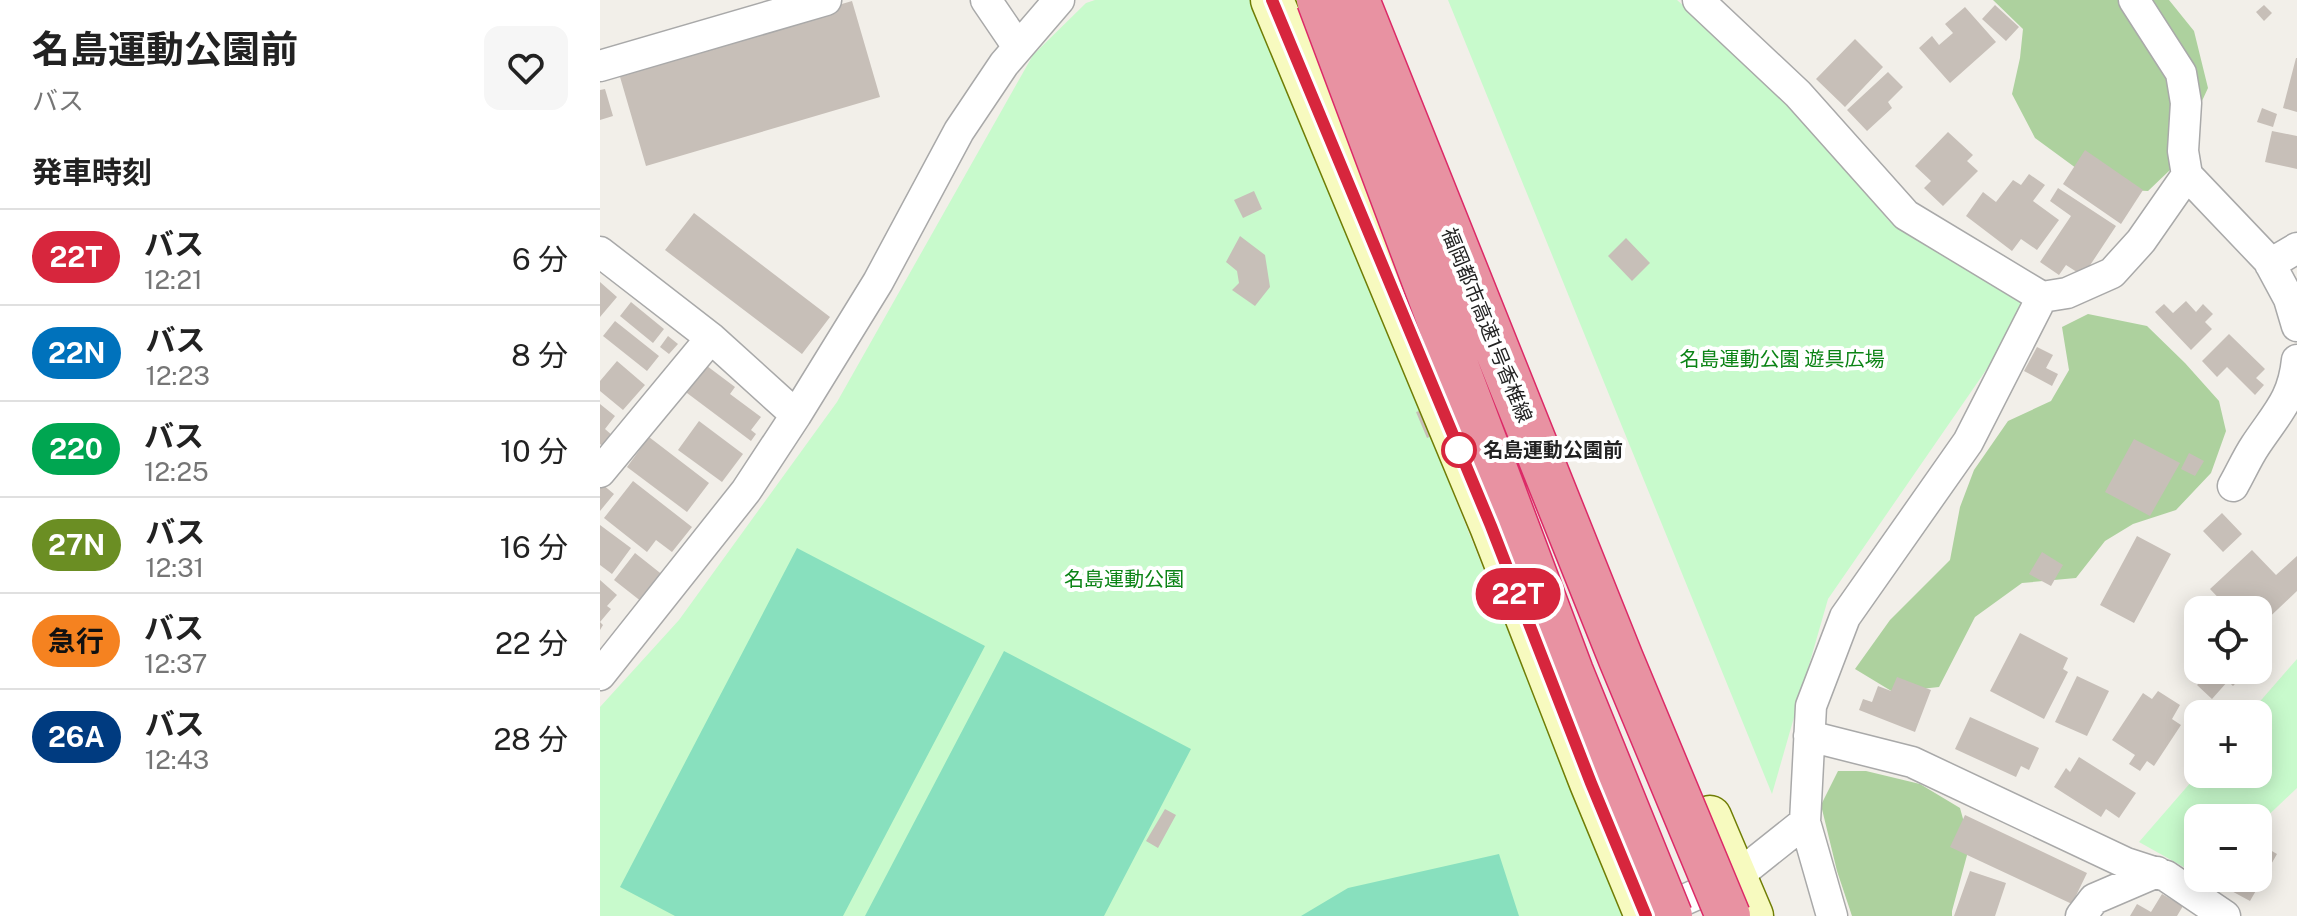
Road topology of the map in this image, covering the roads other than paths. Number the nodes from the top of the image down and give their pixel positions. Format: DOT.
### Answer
graph roads {
  1 [pos="826,0"];
  2 [pos="986,0"];
  3 [pos="1059,0"];
  4 [pos="1272,0"];
  5 [pos="1319,0"];
  6 [pos="1357,0"];
  7 [pos="1370,0"];
  8 [pos="1698,0"];
  9 [pos="2134,0"];
  10 [pos="1018,47"];
  11 [pos="600,66"];
  12 [pos="2187,175"];
  13 [pos="2297,248"];
  14 [pos="600,252"];
  15 [pos="2270,264"];
  16 [pos="2042,297"];
  17 [pos="2297,326"];
  18 [pos="711,338"];
  19 [pos="2297,360"];
  20 [pos="796,415"];
  21 [pos="600,472"];
  22 [pos="2233,486"];
  23 [pos="600,675"];
  24 [pos="1809,736"];
  25 [pos="1805,822"];
  26 [pos="2157,872"];
  27 [pos="1732,896"];
  28 [pos="1648,916"];
  29 [pos="1670,916"];
  30 [pos="1752,916"];
  31 [pos="1832,916"];
  32 [pos="2081,916"];
  33 [pos="2225,916"];
  1 -- 11 [label="street"];
  2 -- 10 [label="street"];
  3 -- 10 [label="street"];
  4 -- 28 [label="street"];
  5 -- 29 [label="highway, 福岡都市高速1号香椎線, bridge"];
  6 -- 27 [label="highway, 福岡都市高速1号香椎線, bridge"];
  7 -- 27 [label="street"];
  8 -- 16 [label="street"];
  9 -- 12 [label="street"];
  10 -- 20 [label="street"];
  12 -- 15 [label="street"];
  12 -- 16 [label="street"];
  13 -- 15 [label="street"];
  14 -- 18 [label="street"];
  15 -- 17 [label="street"];
  16 -- 24 [label="street"];
  18 -- 20 [label="street"];
  18 -- 21 [label="street"];
  19 -- 22 [label="street"];
  20 -- 23 [label="street"];
  24 -- 25 [label="street"];
  24 -- 26 [label="street"];
  25 -- 27 [label="street"];
  25 -- 31 [label="street"];
  26 -- 32 [label="street"];
  26 -- 33 [label="street"];
  27 -- 28 [label="street"];
  27 -- 30 [label="street"];
}
